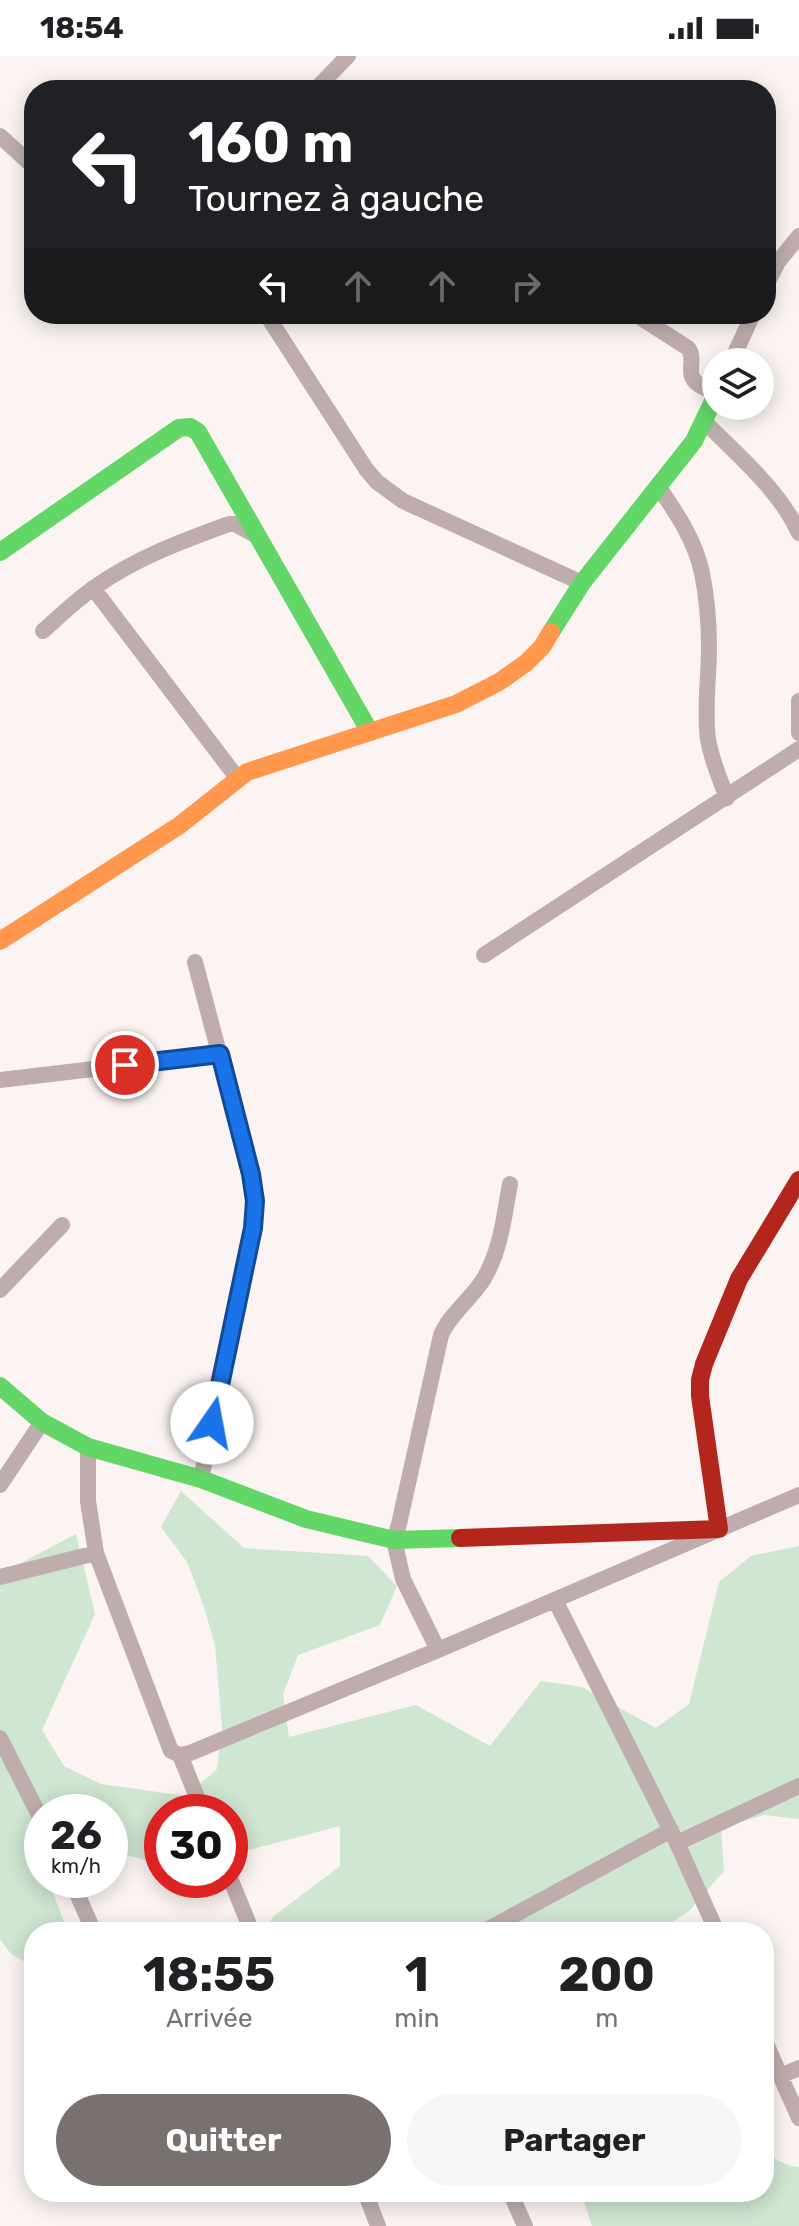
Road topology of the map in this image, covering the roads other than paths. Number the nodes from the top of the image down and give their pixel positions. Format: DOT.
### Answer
graph roads {
  1 [pos="348,56"];
  2 [pos="325,80"];
  3 [pos="0,136"];
  4 [pos="24,158"];
  5 [pos="799,236"];
  6 [pos="776,266"];
  7 [pos="272,324"];
  8 [pos="651,324"];
  9 [pos="748,324"];
  10 [pos="737,348"];
  11 [pos="702,386"];
  12 [pos="704,421"];
  13 [pos="658,486"];
  14 [pos="799,533"];
  15 [pos="259,536"];
  16 [pos="0,552"];
  17 [pos="582,583"];
  18 [pos="93,588"];
  19 [pos="43,631"];
  20 [pos="799,701"];
  21 [pos="370,732"];
  22 [pos="799,733"];
  23 [pos="799,749"];
  24 [pos="238,779"];
  25 [pos="727,798"];
  26 [pos="0,941"];
  27 [pos="484,955"];
  28 [pos="195,962"];
  29 [pos="220,1054"];
  30 [pos="0,1080"];
  31 [pos="799,1180"];
  32 [pos="510,1184"];
  33 [pos="62,1225"];
  34 [pos="0,1290"];
  35 [pos="0,1386"];
  36 [pos="42,1422"];
  37 [pos="88,1447"];
  38 [pos="201,1479"];
  39 [pos="0,1485"];
  40 [pos="799,1495"];
  41 [pos="719,1529"];
  42 [pos="394,1540"];
  43 [pos="96,1553"];
  44 [pos="0,1577"];
  45 [pos="555,1600"];
  46 [pos="438,1650"];
  47 [pos="0,1738"];
  48 [pos="180,1755"];
  49 [pos="799,1786"];
  50 [pos="28,1794"];
  51 [pos="196,1794"];
  52 [pos="674,1836"];
  53 [pos="79,1898"];
  54 [pos="238,1898"];
  55 [pos="90,1922"];
  56 [pos="248,1922"];
  57 [pos="503,1922"];
  58 [pos="713,1922"];
  59 [pos="774,2062"];
  60 [pos="799,2068"];
  61 [pos="780,2076"];
  62 [pos="799,2118"];
  63 [pos="369,2202"];
  64 [pos="514,2202"];
  65 [pos="378,2226"];
  66 [pos="525,2226"];
  1 -- 2 [label="street"];
  3 -- 4 [label="street"];
  5 -- 6 [label="street"];
  7 -- 17 [label="street"];
  8 -- 11 [label="street"];
  9 -- 10 [label="street"];
  12 -- 13 [label="street"];
  12 -- 14 [label="street"];
  13 -- 17 [label="street"];
  13 -- 25 [label="street"];
  15 -- 16 [label="street"];
  15 -- 18 [label="street"];
  15 -- 21 [label="street"];
  17 -- 21 [label="street"];
  18 -- 19 [label="street"];
  18 -- 24 [label="street"];
  20 -- 22 [label="street"];
  21 -- 24 [label="street"];
  23 -- 25 [label="street"];
  24 -- 26 [label="street"];
  25 -- 27 [label="street"];
  28 -- 29 [label="street"];
  29 -- 30 [label="street"];
  29 -- 38 [label="street"];
  31 -- 41 [label="street"];
  32 -- 42 [label="street"];
  33 -- 34 [label="street"];
  35 -- 36 [label="street"];
  36 -- 37 [label="street"];
  36 -- 39 [label="street"];
  37 -- 38 [label="street"];
  37 -- 43 [label="street"];
  38 -- 42 [label="street"];
  40 -- 41 [label="street"];
  41 -- 42 [label="street"];
  41 -- 45 [label="street"];
  42 -- 46 [label="street"];
  43 -- 44 [label="street"];
  43 -- 48 [label="street"];
  45 -- 46 [label="street"];
  45 -- 52 [label="street"];
  46 -- 48 [label="street"];
  47 -- 50 [label="street"];
  48 -- 51 [label="street"];
  49 -- 52 [label="street"];
  52 -- 57 [label="street"];
  52 -- 58 [label="street"];
  53 -- 55 [label="street"];
  54 -- 56 [label="street"];
  59 -- 61 [label="street"];
  60 -- 61 [label="street"];
  61 -- 62 [label="street"];
  63 -- 65 [label="street"];
  64 -- 66 [label="street"];
}
